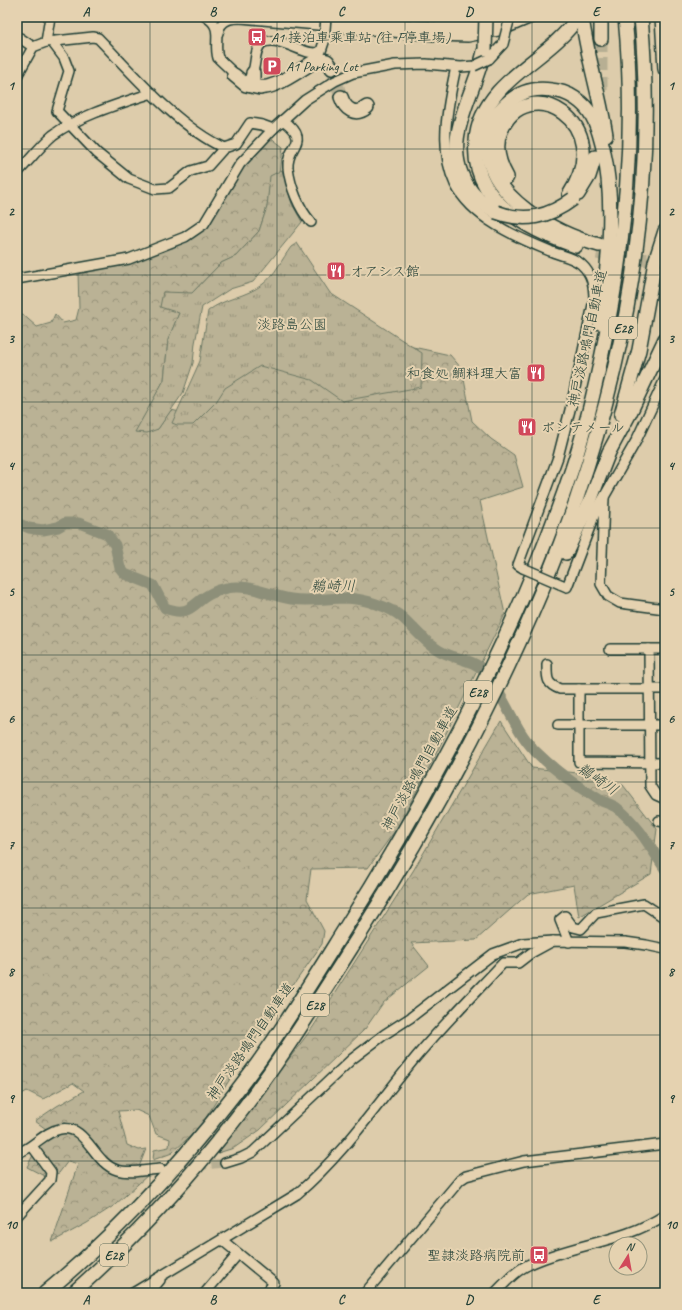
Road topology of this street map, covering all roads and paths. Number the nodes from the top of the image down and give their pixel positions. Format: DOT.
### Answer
graph roads {
  1 [pos="50,17"];
  2 [pos="206,17"];
  3 [pos="242,17"];
  4 [pos="326,17"];
  5 [pos="330,17"];
  6 [pos="339,17"];
  7 [pos="486,17"];
  8 [pos="510,17"];
  9 [pos="530,17"];
  10 [pos="578,17"];
  11 [pos="582,17"];
  12 [pos="600,17"];
  13 [pos="625,17"];
  14 [pos="641,17"];
  15 [pos="662,17"];
  16 [pos="254,18"];
  17 [pos="353,18"];
  18 [pos="218,33"];
  19 [pos="17,39"];
  20 [pos="601,39"];
  21 [pos="49,41"];
  22 [pos="326,42"];
  23 [pos="33,47"];
  24 [pos="487,54"];
  25 [pos="456,67"];
  26 [pos="332,68"];
  27 [pos="665,69"];
  28 [pos="253,73"];
  29 [pos="234,75"];
  30 [pos="17,76"];
  31 [pos="265,88"];
  32 [pos="152,93"];
  33 [pos="341,97"];
  34 [pos="367,107"];
  35 [pos="283,120"];
  36 [pos="70,125"];
  37 [pos="273,129"];
  38 [pos="224,148"];
  39 [pos="595,158"];
  40 [pos="17,173"];
  41 [pos="609,180"];
  42 [pos="571,197"];
  43 [pos="311,222"];
  44 [pos="545,222"];
  45 [pos="665,231"];
  46 [pos="17,279"];
  47 [pos="665,340"];
  48 [pos="665,379"];
  49 [pos="590,404"];
  50 [pos="609,452"];
  51 [pos="605,495"];
  52 [pos="539,602"];
  53 [pos="665,609"];
  54 [pos="610,649"];
  55 [pos="649,649"];
  56 [pos="665,649"];
  57 [pos="547,664"];
  58 [pos="579,689"];
  59 [pos="649,689"];
  60 [pos="665,689"];
  61 [pos="558,725"];
  62 [pos="579,725"];
  63 [pos="650,725"];
  64 [pos="665,725"];
  65 [pos="650,762"];
  66 [pos="665,763"];
  67 [pos="665,800"];
  68 [pos="665,918"];
  69 [pos="553,941"];
  70 [pos="569,942"];
  71 [pos="665,949"];
  72 [pos="665,1144"];
  73 [pos="32,1146"];
  74 [pos="17,1153"];
  75 [pos="225,1162"];
  76 [pos="160,1169"];
  77 [pos="665,1215"];
  78 [pos="17,1216"];
  79 [pos="222,1240"];
  80 [pos="238,1254"];
  81 [pos="163,1276"];
  82 [pos="45,1293"];
  83 [pos="73,1293"];
  84 [pos="133,1293"];
  85 [pos="149,1293"];
  86 [pos="205,1293"];
  87 [pos="266,1293"];
  88 [pos="366,1293"];
  89 [pos="495,1293"];
  1 -- 21 [label="street"];
  2 -- 18 [label="street"];
  3 -- 16 [label="main road"];
  4 -- 22 [label="street, bridge"];
  5 -- 22 [label="street"];
  6 -- 17 [label="main road"];
  7 -- 24 [label="highway, bridge"];
  8 -- 17 [label="main road"];
  8 -- 24 [label="street, bridge"];
  9 -- 16 [label="main road"];
  10 -- 44 [label="highway"];
  11 -- 41 [label="highway"];
  12 -- 20 [label="highway"];
  13 -- 49 [label="highway, 神戸淡路鳴門自動車道 / E28"];
  14 -- 52 [label="highway, E28"];
  15 -- 27 [label="highway"];
  16 -- 18 [label="street"];
  18 -- 29 [label="street"];
  19 -- 23 [label="street"];
  21 -- 23 [label="street"];
  21 -- 32 [label="street"];
  21 -- 36 [label="street"];
  22 -- 28 [label="street"];
  23 -- 30 [label="street"];
  24 -- 25 [label="street, bridge"];
  24 -- 42 [label="highway, bridge"];
  25 -- 35 [label="street"];
  25 -- 51 [label="street, bridge"];
  26 -- 31 [label="highway"];
  28 -- 29 [label="street"];
  28 -- 31 [label="highway"];
  29 -- 31 [label="highway"];
  32 -- 36 [label="street"];
  32 -- 38 [label="street"];
  33 -- 34 [label="highway"];
  35 -- 37 [label="street"];
  35 -- 43 [label="street"];
  36 -- 38 [label="street"];
  36 -- 40 [label="street"];
  37 -- 38 [label="street"];
  37 -- 46 [label="street"];
  39 -- 42 [label="highway"];
  41 -- 44 [label="highway"];
  41 -- 49 [label="highway"];
  42 -- 44 [label="highway"];
  45 -- 50 [label="highway"];
  47 -- 50 [label="highway"];
  48 -- 51 [label="street"];
  49 -- 82 [label="highway, 神戸淡路鳴門自動車道 / E28"];
  50 -- 52 [label="highway"];
  51 -- 53 [label="street"];
  52 -- 83 [label="highway, E28"];
  54 -- 55 [label="street"];
  55 -- 56 [label="street"];
  55 -- 59 [label="street"];
  57 -- 58 [label="street"];
  58 -- 59 [label="street"];
  58 -- 62 [label="street"];
  59 -- 60 [label="street"];
  59 -- 63 [label="street"];
  61 -- 62 [label="street"];
  62 -- 63 [label="street"];
  62 -- 65 [label="street"];
  63 -- 64 [label="street"];
  63 -- 65 [label="street"];
  65 -- 66 [label="street"];
  65 -- 67 [label="street"];
  68 -- 70 [label="street"];
  69 -- 70 [label="street"];
  69 -- 75 [label="street"];
  69 -- 79 [label="street"];
  70 -- 71 [label="street"];
  72 -- 88 [label="street"];
  73 -- 74 [label="street"];
  73 -- 76 [label="street"];
  73 -- 78 [label="street"];
  77 -- 89 [label="street"];
  79 -- 80 [label="street"];
  79 -- 81 [label="street"];
  80 -- 86 [label="street"];
  80 -- 87 [label="street"];
  81 -- 84 [label="street"];
  81 -- 85 [label="street"];
}
